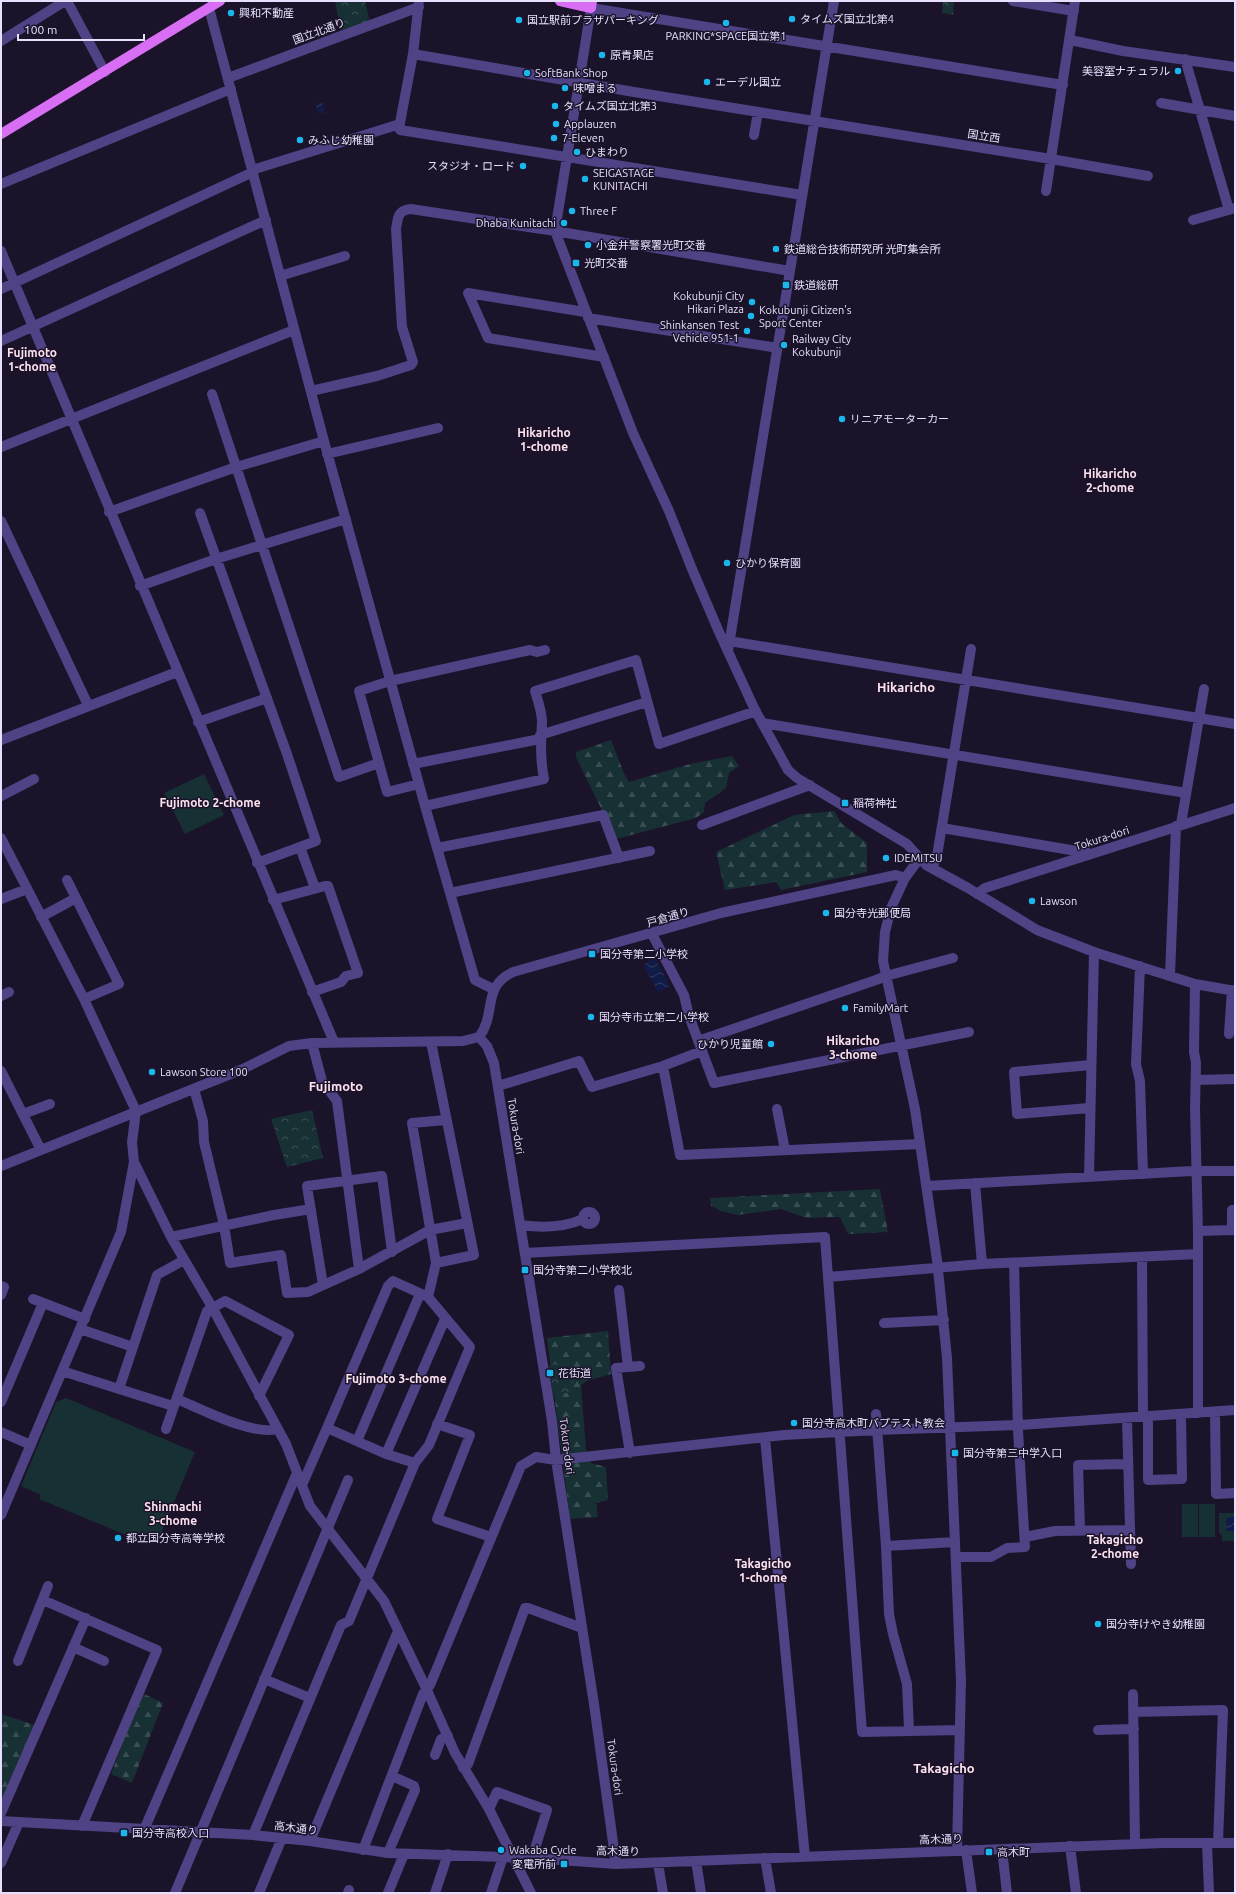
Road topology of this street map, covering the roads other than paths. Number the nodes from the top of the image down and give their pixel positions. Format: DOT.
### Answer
graph roads {
  1 [pos="66,1"];
  2 [pos="220,1"];
  3 [pos="560,1"];
  4 [pos="834,1"];
  5 [pos="1013,1"];
  6 [pos="419,4"];
  7 [pos="591,4"];
  8 [pos="1075,6"];
  9 [pos="209,8"];
  10 [pos="1070,40"];
  11 [pos="1,41"];
  12 [pos="827,47"];
  13 [pos="412,54"];
  14 [pos="1185,59"];
  15 [pos="1235,67"];
  16 [pos="104,72"];
  17 [pos="228,78"];
  18 [pos="579,82"];
  19 [pos="1063,85"];
  20 [pos="230,89"];
  21 [pos="1160,103"];
  22 [pos="1200,110"];
  23 [pos="758,112"];
  24 [pos="1235,116"];
  25 [pos="815,121"];
  26 [pos="400,124"];
  27 [pos="1,134"];
  28 [pos="754,135"];
  29 [pos="566,157"];
  30 [pos="1051,159"];
  31 [pos="252,171"];
  32 [pos="1148,176"];
  33 [pos="1,184"];
  34 [pos="1046,191"];
  35 [pos="802,195"];
  36 [pos="1232,209"];
  37 [pos="266,220"];
  38 [pos="1193,220"];
  39 [pos="555,231"];
  40 [pos="1,251"];
  41 [pos="345,256"];
  42 [pos="790,270"];
  43 [pos="280,276"];
  44 [pos="14,284"];
  45 [pos="1,288"];
  46 [pos="587,315"];
  47 [pos="33,326"];
  48 [pos="294,330"];
  49 [pos="1,341"];
  50 [pos="778,348"];
  51 [pos="604,357"];
  52 [pos="311,391"];
  53 [pos="212,394"];
  54 [pos="71,420"];
  55 [pos="438,428"];
  56 [pos="324,441"];
  57 [pos="1,447"];
  58 [pos="328,454"];
  59 [pos="236,467"];
  60 [pos="109,512"];
  61 [pos="200,513"];
  62 [pos="346,519"];
  63 [pos="1,521"];
  64 [pos="262,545"];
  65 [pos="216,558"];
  66 [pos="140,586"];
  67 [pos="729,646"];
  68 [pos="971,649"];
  69 [pos="545,650"];
  70 [pos="177,672"];
  71 [pos="966,680"];
  72 [pos="390,681"];
  73 [pos="1204,689"];
  74 [pos="267,698"];
  75 [pos="647,702"];
  76 [pos="88,705"];
  77 [pos="756,711"];
  78 [pos="1199,718"];
  79 [pos="198,722"];
  80 [pos="762,723"];
  81 [pos="1235,724"];
  82 [pos="540,737"];
  83 [pos="1,740"];
  84 [pos="954,755"];
  85 [pos="379,763"];
  86 [pos="413,764"];
  87 [pos="34,779"];
  88 [pos="419,784"];
  89 [pos="810,785"];
  90 [pos="1186,793"];
  91 [pos="1,796"];
  92 [pos="425,806"];
  93 [pos="1235,808"];
  94 [pos="702,825"];
  95 [pos="1178,825"];
  96 [pos="942,828"];
  97 [pos="1,838"];
  98 [pos="300,847"];
  99 [pos="437,848"];
  100 [pos="650,851"];
  101 [pos="1090,854"];
  102 [pos="619,858"];
  103 [pos="919,859"];
  104 [pos="257,863"];
  105 [pos="932,868"];
  106 [pos="905,878"];
  107 [pos="67,880"];
  108 [pos="315,888"];
  109 [pos="27,889"];
  110 [pos="450,893"];
  111 [pos="977,894"];
  112 [pos="76,898"];
  113 [pos="1,899"];
  114 [pos="273,900"];
  115 [pos="41,917"];
  116 [pos="652,934"];
  117 [pos="1094,952"];
  118 [pos="953,958"];
  119 [pos="1140,966"];
  120 [pos="1170,975"];
  121 [pos="886,976"];
  122 [pos="1195,984"];
  123 [pos="493,990"];
  124 [pos="1233,990"];
  125 [pos="312,992"];
  126 [pos="84,999"];
  127 [pos="969,1032"];
  128 [pos="1229,1034"];
  129 [pos="479,1037"];
  130 [pos="698,1041"];
  131 [pos="334,1042"];
  132 [pos="431,1042"];
  133 [pos="312,1043"];
  134 [pos="902,1046"];
  135 [pos="702,1051"];
  136 [pos="1091,1065"];
  137 [pos="663,1066"];
  138 [pos="1,1071"];
  139 [pos="1235,1079"];
  140 [pos="1196,1080"];
  141 [pos="498,1086"];
  142 [pos="194,1089"];
  143 [pos="50,1104"];
  144 [pos="1089,1108"];
  145 [pos="777,1109"];
  146 [pos="136,1111"];
  147 [pos="23,1114"];
  148 [pos="446,1120"];
  149 [pos="920,1144"];
  150 [pos="41,1150"];
  151 [pos="785,1150"];
  152 [pos="134,1162"];
  153 [pos="1,1166"];
  154 [pos="1196,1171"];
  155 [pos="1235,1171"];
  156 [pos="1143,1174"];
  157 [pos="1089,1177"];
  158 [pos="348,1181"];
  159 [pos="975,1183"];
  160 [pos="927,1186"];
  161 [pos="310,1209"];
  162 [pos="1235,1210"];
  163 [pos="583,1219"];
  164 [pos="468,1222"];
  165 [pos="224,1225"];
  166 [pos="520,1225"];
  167 [pos="430,1230"];
  168 [pos="1233,1230"];
  169 [pos="1198,1231"];
  170 [pos="172,1237"];
  171 [pos="392,1252"];
  172 [pos="525,1253"];
  173 [pos="1198,1254"];
  174 [pos="1142,1257"];
  175 [pos="184,1260"];
  176 [pos="436,1263"];
  177 [pos="1014,1263"];
  178 [pos="982,1264"];
  179 [pos="938,1267"];
  180 [pos="359,1269"];
  181 [pos="828,1277"];
  182 [pos="323,1285"];
  183 [pos="1,1286"];
  184 [pos="619,1290"];
  185 [pos="1,1295"];
  186 [pos="424,1296"];
  187 [pos="212,1306"];
  188 [pos="84,1319"];
  189 [pos="445,1319"];
  190 [pos="944,1320"];
  191 [pos="884,1323"];
  192 [pos="80,1329"];
  193 [pos="133,1347"];
  194 [pos="640,1366"];
  195 [pos="628,1367"];
  196 [pos="62,1371"];
  197 [pos="119,1389"];
  198 [pos="259,1396"];
  199 [pos="1,1402"];
  200 [pos="175,1403"];
  201 [pos="1235,1410"];
  202 [pos="1215,1412"];
  203 [pos="1198,1413"];
  204 [pos="876,1414"];
  205 [pos="1181,1415"];
  206 [pos="1146,1417"];
  207 [pos="1127,1419"];
  208 [pos="437,1424"];
  209 [pos="1020,1425"];
  210 [pos="327,1428"];
  211 [pos="949,1428"];
  212 [pos="166,1429"];
  213 [pos="278,1429"];
  214 [pos="877,1430"];
  215 [pos="1,1432"];
  216 [pos="840,1432"];
  217 [pos="765,1438"];
  218 [pos="357,1441"];
  219 [pos="31,1445"];
  220 [pos="630,1453"];
  221 [pos="386,1454"];
  222 [pos="556,1460"];
  223 [pos="415,1463"];
  224 [pos="1128,1464"];
  225 [pos="296,1473"];
  226 [pos="347,1480"];
  227 [pos="302,1485"];
  228 [pos="1235,1493"];
  229 [pos="1,1515"];
  230 [pos="328,1529"];
  231 [pos="1080,1530"];
  232 [pos="1130,1530"];
  233 [pos="491,1537"];
  234 [pos="1025,1537"];
  235 [pos="955,1542"];
  236 [pos="886,1546"];
  237 [pos="956,1558"];
  238 [pos="1131,1564"];
  239 [pos="366,1578"];
  240 [pos="48,1586"];
  241 [pos="43,1600"];
  242 [pos="86,1618"];
  243 [pos="582,1628"];
  244 [pos="398,1631"];
  245 [pos="73,1647"];
  246 [pos="18,1661"];
  247 [pos="104,1661"];
  248 [pos="264,1679"];
  249 [pos="426,1688"];
  250 [pos="1133,1694"];
  251 [pos="310,1698"];
  252 [pos="1133,1712"];
  253 [pos="1134,1729"];
  254 [pos="909,1730"];
  255 [pos="960,1730"];
  256 [pos="1098,1730"];
  257 [pos="448,1736"];
  258 [pos="435,1755"];
  259 [pos="463,1768"];
  260 [pos="392,1776"];
  261 [pos="489,1809"];
  262 [pos="1,1813"];
  263 [pos="1,1821"];
  264 [pos="19,1822"];
  265 [pos="82,1826"];
  266 [pos="144,1830"];
  267 [pos="200,1833"];
  268 [pos="253,1835"];
  269 [pos="282,1838"];
  270 [pos="310,1842"];
  271 [pos="1213,1843"];
  272 [pos="1235,1843"];
  273 [pos="1135,1844"];
  274 [pos="1070,1846"];
  275 [pos="1002,1849"];
  276 [pos="363,1850"];
  277 [pos="962,1850"];
  278 [pos="388,1853"];
  279 [pos="404,1854"];
  280 [pos="448,1854"];
  281 [pos="507,1857"];
  282 [pos="806,1857"];
  283 [pos="532,1858"];
  284 [pos="765,1858"];
  285 [pos="696,1861"];
  286 [pos="1,1863"];
  287 [pos="658,1863"];
  288 [pos="616,1864"];
  289 [pos="175,1893"];
  290 [pos="259,1893"];
  291 [pos="388,1893"];
  292 [pos="434,1893"];
  293 [pos="491,1893"];
  294 [pos="531,1893"];
  295 [pos="663,1893"];
  296 [pos="701,1893"];
  297 [pos="771,1893"];
  298 [pos="972,1893"];
  299 [pos="1007,1893"];
  300 [pos="1076,1893"];
  301 [pos="1209,1893"];
  1 -- 11 [label="street"];
  1 -- 16 [label="street"];
  2 -- 9 [label="main road"];
  3 -- 7 [label="main road"];
  4 -- 12 [label="street"];
  5 -- 8 [label="street"];
  6 -- 13 [label="street"];
  6 -- 17 [label="street, 国立北通り"];
  7 -- 12 [label="street"];
  7 -- 18 [label="street"];
  8 -- 10 [label="street"];
  9 -- 16 [label="main road"];
  9 -- 17 [label="street"];
  10 -- 14 [label="street"];
  10 -- 19 [label="street"];
  12 -- 19 [label="street"];
  12 -- 25 [label="street"];
  13 -- 18 [label="street, 国立西"];
  13 -- 26 [label="street"];
  14 -- 15 [label="street"];
  14 -- 22 [label="street"];
  16 -- 27 [label="main road"];
  17 -- 20 [label="street"];
  18 -- 23 [label="street, 国立西"];
  18 -- 29 [label="street"];
  19 -- 30 [label="street"];
  20 -- 31 [label="street"];
  20 -- 33 [label="street"];
  21 -- 22 [label="street"];
  22 -- 24 [label="street"];
  22 -- 36 [label="street"];
  23 -- 25 [label="street, 国立西"];
  23 -- 28 [label="street"];
  25 -- 30 [label="street, 国立西"];
  25 -- 35 [label="street"];
  26 -- 29 [label="street"];
  26 -- 31 [label="street"];
  29 -- 35 [label="street"];
  29 -- 39 [label="street"];
  30 -- 32 [label="street, 国立西"];
  30 -- 34 [label="street"];
  31 -- 37 [label="street"];
  31 -- 44 [label="street"];
  35 -- 42 [label="street"];
  36 -- 38 [label="street"];
  37 -- 43 [label="street"];
  37 -- 47 [label="street"];
  39 -- 42 [label="street"];
  39 -- 46 [label="street"];
  39 -- 52 [label="street"];
  40 -- 44 [label="street"];
  41 -- 43 [label="street"];
  42 -- 50 [label="street"];
  43 -- 48 [label="street"];
  44 -- 45 [label="street"];
  44 -- 47 [label="street"];
  46 -- 50 [label="street"];
  46 -- 51 [label="street"];
  46 -- 51 [label="street"];
  47 -- 49 [label="street"];
  47 -- 54 [label="street"];
  48 -- 52 [label="street"];
  48 -- 54 [label="street"];
  50 -- 67 [label="street"];
  51 -- 67 [label="street"];
  52 -- 56 [label="street"];
  53 -- 59 [label="street"];
  54 -- 57 [label="street"];
  54 -- 60 [label="street"];
  55 -- 58 [label="street"];
  56 -- 58 [label="street"];
  56 -- 59 [label="street"];
  58 -- 62 [label="street"];
  59 -- 60 [label="street"];
  59 -- 64 [label="street"];
  60 -- 66 [label="street"];
  61 -- 65 [label="street"];
  62 -- 64 [label="street"];
  62 -- 72 [label="street"];
  63 -- 76 [label="street"];
  64 -- 65 [label="street"];
  64 -- 85 [label="street"];
  65 -- 66 [label="street"];
  65 -- 74 [label="street"];
  66 -- 70 [label="street"];
  67 -- 71 [label="street"];
  67 -- 77 [label="street"];
  68 -- 71 [label="street"];
  69 -- 72 [label="street"];
  70 -- 76 [label="street"];
  70 -- 79 [label="street"];
  71 -- 78 [label="street"];
  71 -- 84 [label="street"];
  72 -- 85 [label="street"];
  72 -- 86 [label="street"];
  73 -- 78 [label="street"];
  74 -- 79 [label="street"];
  74 -- 98 [label="street"];
  75 -- 77 [label="street"];
  75 -- 82 [label="street"];
  75 -- 82 [label="street"];
  76 -- 83 [label="street"];
  77 -- 80 [label="street"];
  78 -- 81 [label="street"];
  78 -- 90 [label="street"];
  79 -- 104 [label="street"];
  80 -- 84 [label="street"];
  80 -- 89 [label="street"];
  82 -- 86 [label="street"];
  82 -- 92 [label="street"];
  84 -- 90 [label="street"];
  84 -- 96 [label="street"];
  85 -- 88 [label="street"];
  86 -- 88 [label="street"];
  87 -- 91 [label="street"];
  88 -- 92 [label="street"];
  89 -- 94 [label="street"];
  89 -- 103 [label="street"];
  90 -- 95 [label="street"];
  92 -- 99 [label="street"];
  93 -- 95 [label="street, Tokura-dori"];
  95 -- 101 [label="street, Tokura-dori"];
  95 -- 120 [label="street"];
  96 -- 101 [label="street"];
  96 -- 105 [label="street"];
  97 -- 109 [label="street"];
  98 -- 104 [label="street"];
  98 -- 108 [label="street"];
  99 -- 102 [label="street"];
  99 -- 110 [label="street"];
  100 -- 102 [label="street"];
  101 -- 111 [label="street, Tokura-dori"];
  102 -- 110 [label="street"];
  103 -- 105 [label="street"];
  103 -- 106 [label="street"];
  104 -- 114 [label="street"];
  105 -- 111 [label="street"];
  106 -- 116 [label="street, 戸倉通り"];
  106 -- 121 [label="street"];
  107 -- 112 [label="street"];
  108 -- 114 [label="street"];
  108 -- 125 [label="street"];
  109 -- 113 [label="street"];
  109 -- 115 [label="street"];
  110 -- 123 [label="street"];
  111 -- 117 [label="street"];
  112 -- 115 [label="street"];
  112 -- 126 [label="street"];
  114 -- 125 [label="street"];
  115 -- 126 [label="street"];
  116 -- 123 [label="street, 戸倉通り"];
  116 -- 130 [label="street"];
  117 -- 119 [label="street"];
  117 -- 136 [label="street"];
  118 -- 121 [label="street"];
  119 -- 120 [label="street"];
  119 -- 156 [label="street"];
  120 -- 122 [label="street"];
  121 -- 130 [label="street"];
  121 -- 134 [label="street"];
  122 -- 124 [label="street"];
  122 -- 140 [label="street"];
  123 -- 129 [label="street"];
  124 -- 128 [label="street"];
  125 -- 131 [label="street"];
  126 -- 146 [label="street"];
  127 -- 134 [label="street"];
  129 -- 132 [label="street"];
  129 -- 141 [label="street, Tokura-dori"];
  130 -- 135 [label="street"];
  131 -- 132 [label="street"];
  131 -- 133 [label="street"];
  132 -- 148 [label="street"];
  133 -- 142 [label="street"];
  133 -- 158 [label="street"];
  134 -- 135 [label="street"];
  134 -- 149 [label="street"];
  135 -- 137 [label="street"];
  136 -- 144 [label="street"];
  136 -- 144 [label="street"];
  137 -- 141 [label="street"];
  137 -- 151 [label="street"];
  138 -- 147 [label="street"];
  139 -- 140 [label="street"];
  140 -- 154 [label="street"];
  141 -- 166 [label="street, Tokura-dori"];
  142 -- 146 [label="street"];
  142 -- 165 [label="street"];
  143 -- 147 [label="street"];
  144 -- 157 [label="street"];
  145 -- 151 [label="street"];
  146 -- 150 [label="street"];
  146 -- 152 [label="street"];
  147 -- 150 [label="street"];
  148 -- 164 [label="street"];
  148 -- 167 [label="street"];
  149 -- 151 [label="street"];
  149 -- 160 [label="street"];
  150 -- 153 [label="street"];
  152 -- 170 [label="street"];
  152 -- 188 [label="street"];
  154 -- 155 [label="street"];
  154 -- 156 [label="street"];
  154 -- 169 [label="street"];
  156 -- 157 [label="street"];
  157 -- 159 [label="street"];
  158 -- 161 [label="street"];
  158 -- 171 [label="street"];
  158 -- 180 [label="street"];
  159 -- 160 [label="street"];
  159 -- 178 [label="street"];
  160 -- 179 [label="street"];
  161 -- 165 [label="street"];
  161 -- 182 [label="street"];
  162 -- 168 [label="street"];
  163 -- 166 [label="street"];
  164 -- 167 [label="street"];
  164 -- 176 [label="street"];
  165 -- 170 [label="street"];
  165 -- 182 [label="street"];
  166 -- 172 [label="street, Tokura-dori"];
  167 -- 171 [label="street"];
  167 -- 176 [label="street"];
  168 -- 169 [label="street"];
  169 -- 173 [label="street"];
  170 -- 175 [label="street"];
  171 -- 180 [label="street"];
  172 -- 181 [label="street"];
  172 -- 222 [label="street, Tokura-dori"];
  173 -- 174 [label="street"];
  173 -- 203 [label="street"];
  174 -- 177 [label="street"];
  174 -- 206 [label="street"];
  175 -- 187 [label="street"];
  175 -- 193 [label="street"];
  176 -- 186 [label="street"];
  177 -- 178 [label="street"];
  177 -- 209 [label="street"];
  178 -- 179 [label="street"];
  179 -- 181 [label="street"];
  179 -- 190 [label="street"];
  180 -- 182 [label="street"];
  181 -- 216 [label="street"];
  183 -- 185 [label="street"];
  184 -- 195 [label="street"];
  186 -- 189 [label="street"];
  186 -- 210 [label="street"];
  186 -- 218 [label="street"];
  187 -- 198 [label="street"];
  187 -- 198 [label="street"];
  187 -- 200 [label="street"];
  188 -- 192 [label="street"];
  188 -- 199 [label="street"];
  189 -- 208 [label="street"];
  189 -- 221 [label="street"];
  190 -- 191 [label="street"];
  190 -- 211 [label="street"];
  192 -- 193 [label="street"];
  192 -- 196 [label="street"];
  193 -- 197 [label="street"];
  194 -- 195 [label="street"];
  195 -- 220 [label="street"];
  196 -- 197 [label="street"];
  196 -- 219 [label="street"];
  197 -- 200 [label="street"];
  198 -- 213 [label="street"];
  200 -- 212 [label="street"];
  200 -- 213 [label="street"];
  201 -- 202 [label="street"];
  202 -- 203 [label="street"];
  202 -- 228 [label="street"];
  203 -- 205 [label="street"];
  204 -- 214 [label="street"];
  205 -- 206 [label="street"];
  205 -- 206 [label="street"];
  206 -- 207 [label="street"];
  207 -- 209 [label="street"];
  207 -- 224 [label="street"];
  208 -- 223 [label="street"];
  208 -- 233 [label="street"];
  209 -- 211 [label="street"];
  209 -- 234 [label="street"];
  210 -- 218 [label="street"];
  210 -- 227 [label="street"];
  211 -- 214 [label="street"];
  211 -- 235 [label="street"];
  213 -- 225 [label="street"];
  214 -- 216 [label="street"];
  214 -- 236 [label="street"];
  215 -- 219 [label="street"];
  216 -- 217 [label="street"];
  216 -- 254 [label="street"];
  217 -- 220 [label="street"];
  217 -- 282 [label="street"];
  218 -- 221 [label="street"];
  219 -- 229 [label="street"];
  220 -- 222 [label="street"];
  221 -- 223 [label="street"];
  222 -- 233 [label="street"];
  222 -- 243 [label="street, Tokura-dori"];
  223 -- 239 [label="street"];
  224 -- 231 [label="street"];
  224 -- 232 [label="street"];
  225 -- 227 [label="street"];
  225 -- 266 [label="street"];
  226 -- 230 [label="street"];
  227 -- 230 [label="street"];
  230 -- 239 [label="street"];
  230 -- 248 [label="street"];
  231 -- 232 [label="street"];
  231 -- 234 [label="street"];
  232 -- 238 [label="street"];
  233 -- 249 [label="street"];
  234 -- 237 [label="street"];
  235 -- 236 [label="street"];
  235 -- 237 [label="street"];
  236 -- 254 [label="street"];
  237 -- 255 [label="street"];
  239 -- 244 [label="street"];
  239 -- 251 [label="street"];
  240 -- 241 [label="street"];
  241 -- 242 [label="street"];
  241 -- 246 [label="street"];
  242 -- 245 [label="street"];
  242 -- 265 [label="street"];
  243 -- 259 [label="street"];
  243 -- 288 [label="street, Tokura-dori"];
  244 -- 249 [label="street"];
  244 -- 270 [label="street"];
  245 -- 247 [label="street"];
  245 -- 262 [label="street"];
  248 -- 251 [label="street"];
  248 -- 267 [label="street"];
  249 -- 257 [label="street"];
  249 -- 260 [label="street"];
  250 -- 252 [label="street"];
  251 -- 268 [label="street"];
  252 -- 253 [label="street"];
  252 -- 271 [label="street"];
  253 -- 256 [label="street"];
  253 -- 273 [label="street"];
  254 -- 255 [label="street"];
  255 -- 277 [label="street"];
  257 -- 258 [label="street"];
  257 -- 259 [label="street"];
  259 -- 261 [label="street"];
  260 -- 276 [label="street"];
  260 -- 278 [label="street"];
  261 -- 281 [label="street"];
  261 -- 283 [label="street"];
  263 -- 264 [label="street, 高木通り"];
  264 -- 265 [label="street, 高木通り"];
  264 -- 286 [label="street"];
  265 -- 266 [label="street, 高木通り"];
  266 -- 267 [label="street, 高木通り"];
  267 -- 268 [label="street, 高木通り"];
  267 -- 289 [label="street"];
  268 -- 269 [label="street, 高木通り"];
  269 -- 270 [label="street, 高木通り"];
  269 -- 290 [label="street"];
  270 -- 276 [label="street, 高木通り"];
  271 -- 272 [label="street, 高木通り"];
  271 -- 273 [label="street, 高木通り"];
  271 -- 301 [label="street"];
  273 -- 274 [label="street, 高木通り"];
  274 -- 275 [label="street, 高木通り"];
  274 -- 300 [label="street"];
  275 -- 277 [label="street, 高木通り"];
  275 -- 299 [label="street"];
  276 -- 278 [label="street, 高木通り"];
  277 -- 282 [label="street, 高木通り"];
  277 -- 298 [label="street"];
  278 -- 279 [label="street, 高木通り"];
  279 -- 280 [label="street, 高木通り"];
  279 -- 291 [label="street"];
  280 -- 281 [label="street, 高木通り"];
  280 -- 292 [label="street"];
  281 -- 283 [label="street, 高木通り"];
  281 -- 293 [label="street"];
  281 -- 294 [label="street"];
  282 -- 284 [label="street, 高木通り"];
  283 -- 288 [label="street, 高木通り"];
  284 -- 285 [label="street, 高木通り"];
  284 -- 297 [label="street"];
  285 -- 287 [label="street, 高木通り"];
  285 -- 296 [label="street"];
  287 -- 288 [label="street, 高木通り"];
  287 -- 295 [label="street"];
}
